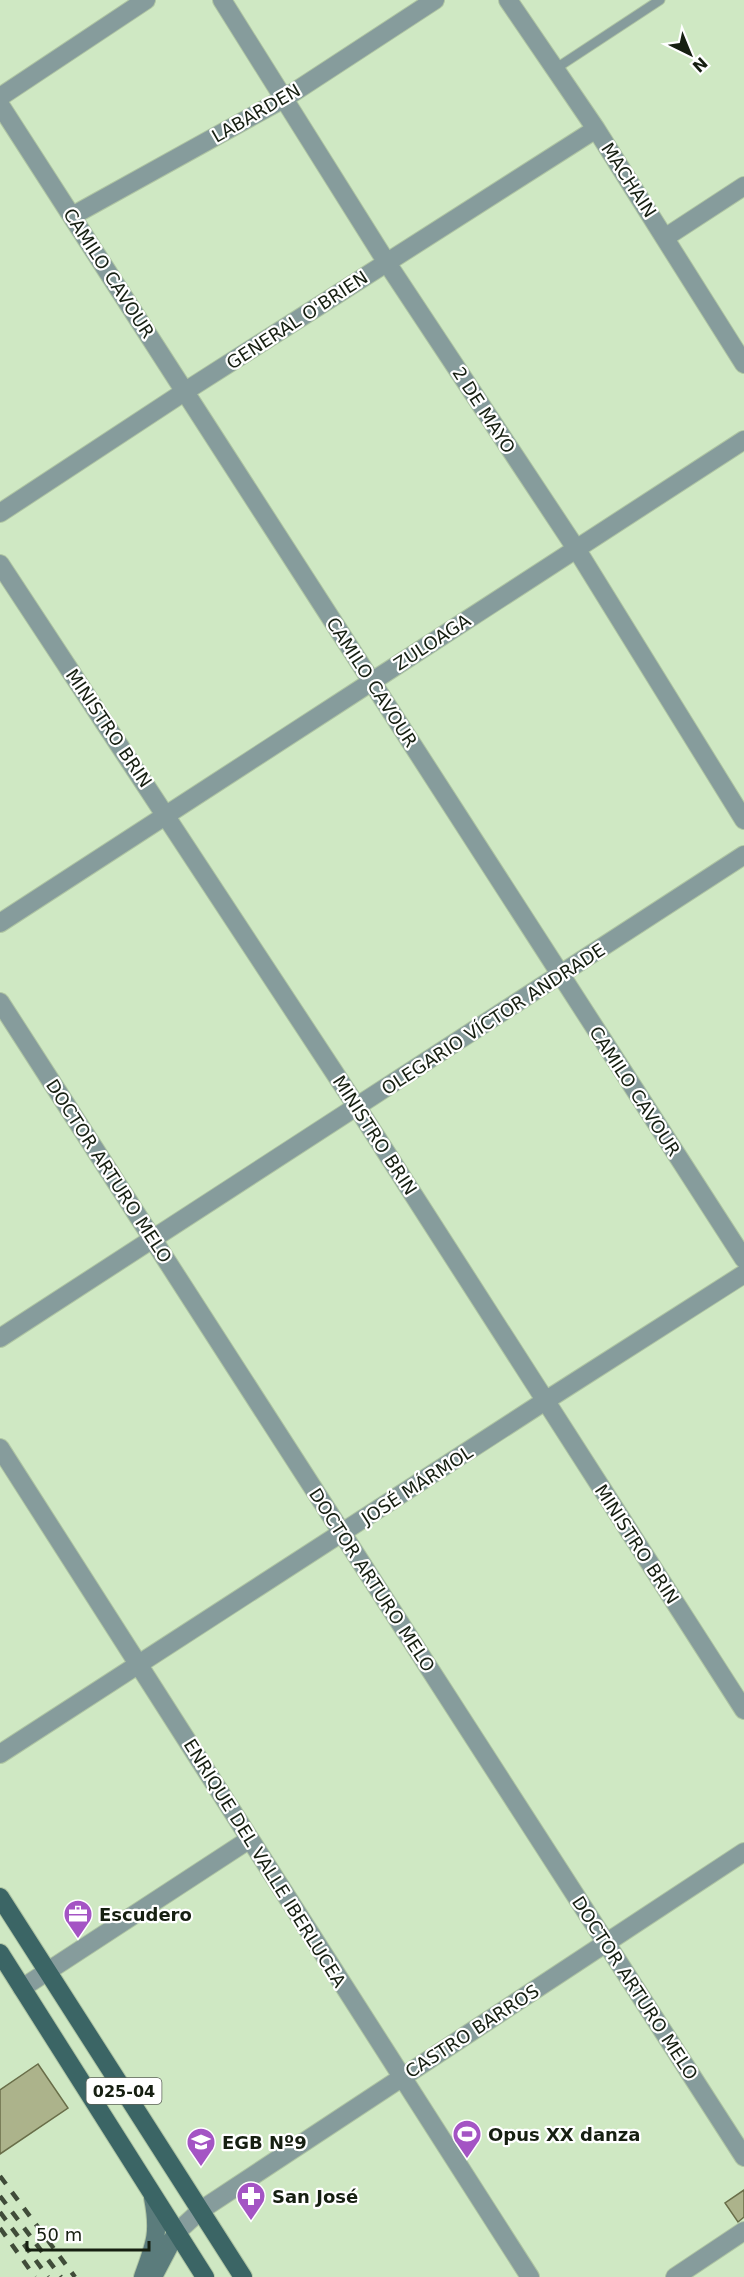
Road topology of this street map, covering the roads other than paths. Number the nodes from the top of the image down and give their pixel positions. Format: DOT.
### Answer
graph roads {
  1 [pos="146,0"];
  2 [pos="222,0"];
  3 [pos="435,0"];
  4 [pos="508,0"];
  5 [pos="660,0"];
  6 [pos="555,69"];
  7 [pos="0,97"];
  8 [pos="285,98"];
  9 [pos="0,105"];
  10 [pos="596,129"];
  11 [pos="744,186"];
  12 [pos="72,216"];
  13 [pos="666,237"];
  14 [pos="387,263"];
  15 [pos="744,364"];
  16 [pos="184,392"];
  17 [pos="744,440"];
  18 [pos="0,513"];
  19 [pos="577,550"];
  20 [pos="0,564"];
  21 [pos="371,681"];
  22 [pos="166,814"];
  23 [pos="744,820"];
  24 [pos="744,855"];
  25 [pos="0,923"];
  26 [pos="561,976"];
  27 [pos="0,1002"];
  28 [pos="357,1107"];
  29 [pos="154,1239"];
  30 [pos="744,1259"];
  31 [pos="744,1274"];
  32 [pos="0,1338"];
  33 [pos="544,1401"];
  34 [pos="0,1448"];
  35 [pos="342,1534"];
  36 [pos="139,1665"];
  37 [pos="744,1710"];
  38 [pos="0,1754"];
  39 [pos="250,1839"];
  40 [pos="744,1852"];
  41 [pos="0,1897"];
  42 [pos="606,1944"];
  43 [pos="0,1953"];
  44 [pos="48,1971"];
  45 [pos="22,1988"];
  46 [pos="401,2077"];
  47 [pos="744,2157"];
  48 [pos="153,2198"];
  49 [pos="201,2210"];
  50 [pos="744,2231"];
  51 [pos="176,2233"];
  52 [pos="143,2277"];
  53 [pos="153,2277"];
  54 [pos="205,2277"];
  55 [pos="243,2277"];
  56 [pos="530,2277"];
  57 [pos="675,2277"];
  1 -- 7 [label="street"];
  2 -- 8 [label="street, 2 DE MAYO"];
  3 -- 8 [label="street, LABARDEN"];
  4 -- 6 [label="street, MACHAIN"];
  5 -- 6 [label="lane"];
  6 -- 10 [label="street, MACHAIN"];
  8 -- 12 [label="street, LABARDEN"];
  8 -- 14 [label="street, 2 DE MAYO"];
  9 -- 12 [label="street, CAMILO CAVOUR"];
  10 -- 13 [label="street, MACHAIN"];
  10 -- 14 [label="street, GENERAL O'BRIEN"];
  11 -- 13 [label="street"];
  12 -- 16 [label="street, CAMILO CAVOUR"];
  13 -- 15 [label="street, MACHAIN"];
  14 -- 16 [label="street, GENERAL O'BRIEN"];
  14 -- 19 [label="street, 2 DE MAYO"];
  16 -- 18 [label="street, GENERAL O'BRIEN"];
  16 -- 21 [label="street, CAMILO CAVOUR"];
  17 -- 19 [label="street, ZULOAGA"];
  19 -- 21 [label="street, ZULOAGA"];
  19 -- 23 [label="street, 2 DE MAYO"];
  20 -- 22 [label="street, MINISTRO BRIN"];
  21 -- 22 [label="street, ZULOAGA"];
  21 -- 26 [label="street, CAMILO CAVOUR"];
  22 -- 25 [label="street, ZULOAGA"];
  22 -- 28 [label="street, MINISTRO BRIN"];
  24 -- 26 [label="street, OLEGARIO VÍCTOR ANDRADE"];
  26 -- 28 [label="street, OLEGARIO VÍCTOR ANDRADE"];
  26 -- 30 [label="street, CAMILO CAVOUR"];
  27 -- 29 [label="street, DOCTOR ARTURO MELO"];
  28 -- 29 [label="street, OLEGARIO VÍCTOR ANDRADE"];
  28 -- 33 [label="street, MINISTRO BRIN"];
  29 -- 32 [label="street, OLEGARIO VÍCTOR ANDRADE"];
  29 -- 35 [label="street, DOCTOR ARTURO MELO"];
  31 -- 33 [label="street, JOSÉ MÁRMOL"];
  33 -- 35 [label="street, JOSÉ MÁRMOL"];
  33 -- 37 [label="street, MINISTRO BRIN"];
  34 -- 36 [label="street, ENRIQUE DEL VALLE IBERLUCEA"];
  35 -- 36 [label="street, JOSÉ MÁRMOL"];
  35 -- 42 [label="street, DOCTOR ARTURO MELO"];
  36 -- 38 [label="street, JOSÉ MÁRMOL"];
  36 -- 39 [label="street, ENRIQUE DEL VALLE IBERLUCEA"];
  39 -- 44 [label="street"];
  39 -- 46 [label="street, ENRIQUE DEL VALLE IBERLUCEA"];
  40 -- 42 [label="street, CASTRO BARROS"];
  41 -- 44 [label="main road, 025-04"];
  42 -- 46 [label="street, CASTRO BARROS"];
  42 -- 47 [label="street, DOCTOR ARTURO MELO"];
  43 -- 45 [label="main road, 025-04"];
  44 -- 45 [label="street"];
  44 -- 49 [label="main road, 025-04"];
  45 -- 48 [label="main road, 025-04"];
  46 -- 49 [label="street, CASTRO BARROS"];
  46 -- 56 [label="street, ENRIQUE DEL VALLE IBERLUCEA"];
  48 -- 51 [label="main road, 025-04"];
  48 -- 52 [label="street"];
  49 -- 51 [label="street, CASTRO BARROS"];
  49 -- 55 [label="main road, 025-04"];
  50 -- 57 [label="street"];
  51 -- 53 [label="street"];
  51 -- 54 [label="main road, 025-04"];
}
